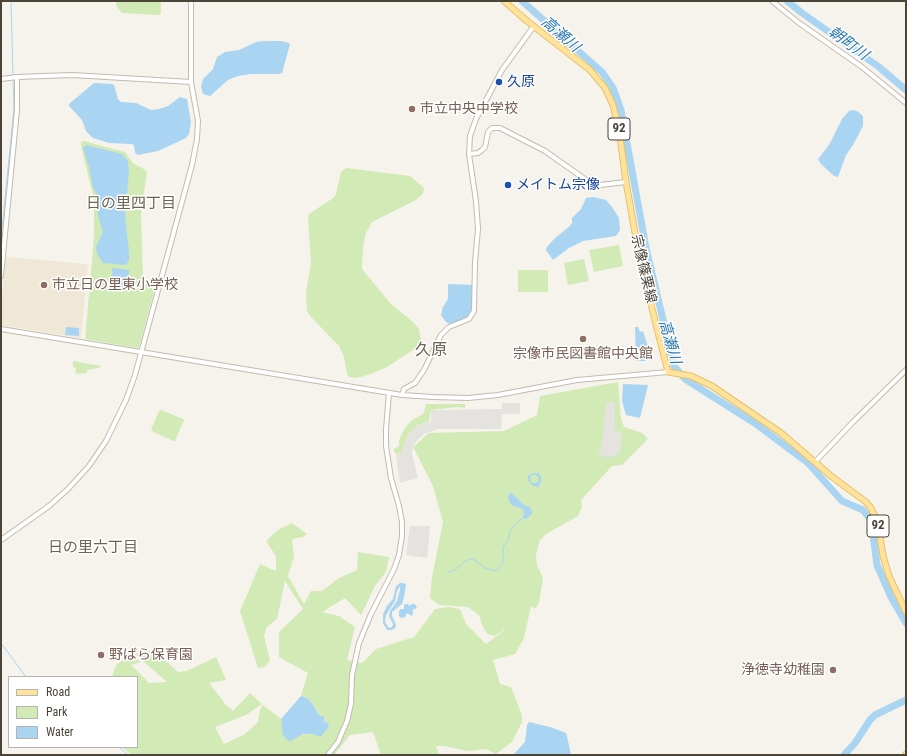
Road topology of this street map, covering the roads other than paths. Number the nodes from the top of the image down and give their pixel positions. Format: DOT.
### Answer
graph roads {
  1 [pos="191,1"];
  2 [pos="504,1"];
  3 [pos="772,1"];
  4 [pos="534,26"];
  5 [pos="15,77"];
  6 [pos="1,79"];
  7 [pos="191,82"];
  8 [pos="906,103"];
  9 [pos="469,154"];
  10 [pos="626,182"];
  11 [pos="1,276"];
  12 [pos="1,329"];
  13 [pos="140,353"];
  14 [pos="906,370"];
  15 [pos="668,372"];
  16 [pos="390,393"];
  17 [pos="402,396"];
  18 [pos="815,462"];
  19 [pos="1,540"];
  20 [pos="906,612"];
  21 [pos="328,755"];
  1 -- 7 [label="street"];
  2 -- 4 [label="main road, 宗像篠栗線 / 92"];
  3 -- 8 [label="street"];
  4 -- 9 [label="street"];
  4 -- 10 [label="main road, 宗像篠栗線 / 92"];
  5 -- 6 [label="street"];
  5 -- 7 [label="street"];
  5 -- 11 [label="street"];
  7 -- 13 [label="street"];
  9 -- 10 [label="street"];
  9 -- 17 [label="street"];
  10 -- 15 [label="main road, 宗像篠栗線 / 92"];
  12 -- 13 [label="street"];
  13 -- 16 [label="street"];
  13 -- 19 [label="street"];
  14 -- 18 [label="street"];
  15 -- 17 [label="street"];
  15 -- 18 [label="main road, 92"];
  16 -- 17 [label="street"];
  16 -- 21 [label="street"];
  18 -- 20 [label="main road, 92"];
}
